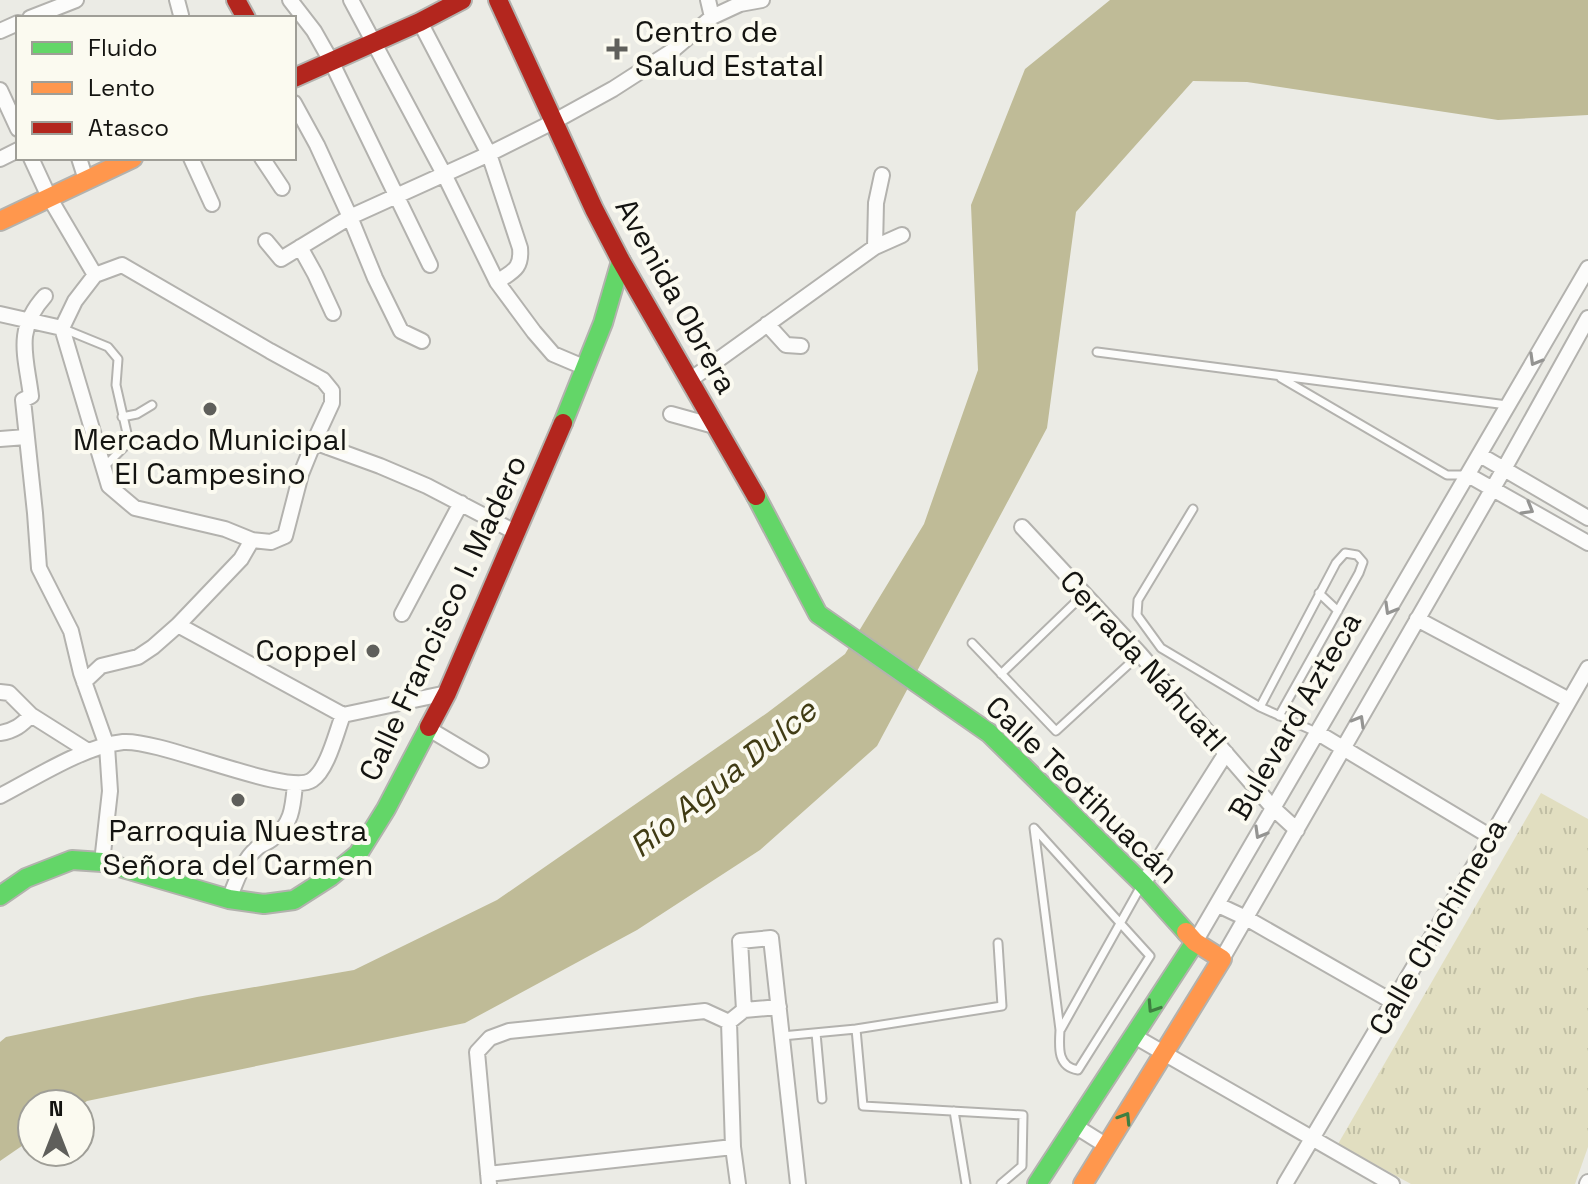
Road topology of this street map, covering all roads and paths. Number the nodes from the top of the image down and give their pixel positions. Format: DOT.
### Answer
graph roads {
  1 [pos="76,0"];
  2 [pos="290,0"];
  3 [pos="351,0"];
  4 [pos="462,0"];
  5 [pos="498,0"];
  6 [pos="708,0"];
  7 [pos="762,0"];
  8 [pos="37,16"];
  9 [pos="712,17"];
  10 [pos="420,22"];
  11 [pos="372,42"];
  12 [pos="331,61"];
  13 [pos="296,77"];
  14 [pos="0,90"];
  15 [pos="296,107"];
  16 [pos="553,122"];
  17 [pos="16,125"];
  18 [pos="489,154"];
  19 [pos="32,160"];
  20 [pos="80,160"];
  21 [pos="129,160"];
  22 [pos="192,160"];
  23 [pos="263,160"];
  24 [pos="444,174"];
  25 [pos="882,175"];
  26 [pos="86,180"];
  27 [pos="282,188"];
  28 [pos="396,196"];
  29 [pos="49,197"];
  30 [pos="212,204"];
  31 [pos="350,217"];
  32 [pos="0,221"];
  33 [pos="902,235"];
  34 [pos="266,241"];
  35 [pos="300,247"];
  36 [pos="875,247"];
  37 [pos="621,261"];
  38 [pos="430,265"];
  39 [pos="1588,268"];
  40 [pos="95,275"];
  41 [pos="497,282"];
  42 [pos="45,296"];
  43 [pos="333,313"];
  44 [pos="0,314"];
  45 [pos="1588,318"];
  46 [pos="28,319"];
  47 [pos="767,324"];
  48 [pos="1556,324"];
  49 [pos="62,328"];
  50 [pos="1583,338"];
  51 [pos="422,341"];
  52 [pos="801,346"];
  53 [pos="1097,352"];
  54 [pos="586,368"];
  55 [pos="1276,375"];
  56 [pos="690,380"];
  57 [pos="152,405"];
  58 [pos="1509,405"];
  59 [pos="671,414"];
  60 [pos="122,417"];
  61 [pos="718,427"];
  62 [pos="26,437"];
  63 [pos="0,439"];
  64 [pos="314,442"];
  65 [pos="1480,455"];
  66 [pos="104,468"];
  67 [pos="1504,469"];
  68 [pos="1468,475"];
  69 [pos="1493,489"];
  70 [pos="461,503"];
  71 [pos="1193,509"];
  72 [pos="1588,518"];
  73 [pos="1022,527"];
  74 [pos="515,532"];
  75 [pos="252,540"];
  76 [pos="1588,543"];
  77 [pos="1405,584"];
  78 [pos="1319,593"];
  79 [pos="1084,594"];
  80 [pos="1429,599"];
  81 [pos="1338,611"];
  82 [pos="402,614"];
  83 [pos="818,614"];
  84 [pos="1417,619"];
  85 [pos="178,625"];
  86 [pos="1376,634"];
  87 [pos="972,643"];
  88 [pos="1401,649"];
  89 [pos="1140,654"];
  90 [pos="1588,668"];
  91 [pos="1001,674"];
  92 [pos="84,682"];
  93 [pos="0,692"];
  94 [pos="447,693"];
  95 [pos="1569,700"];
  96 [pos="1260,707"];
  97 [pos="31,715"];
  98 [pos="343,715"];
  99 [pos="1279,716"];
  100 [pos="429,729"];
  101 [pos="0,733"];
  102 [pos="1318,733"];
  103 [pos="107,746"];
  104 [pos="1343,748"];
  105 [pos="88,751"];
  106 [pos="1226,753"];
  107 [pos="481,760"];
  108 [pos="295,784"];
  109 [pos="0,796"];
  110 [pos="1274,809"];
  111 [pos="1297,830"];
  112 [pos="1491,837"];
  113 [pos="102,862"];
  114 [pos="1143,884"];
  115 [pos="0,896"];
  116 [pos="229,899"];
  117 [pos="1218,905"];
  118 [pos="1246,918"];
  119 [pos="1121,923"];
  120 [pos="1195,942"];
  121 [pos="998,943"];
  122 [pos="1222,959"];
  123 [pos="1393,1002"];
  124 [pos="779,1007"];
  125 [pos="744,1010"];
  126 [pos="729,1022"];
  127 [pos="856,1029"];
  128 [pos="1060,1030"];
  129 [pos="816,1033"];
  130 [pos="782,1036"];
  131 [pos="1134,1036"];
  132 [pos="1165,1054"];
  133 [pos="822,1099"];
  134 [pos="954,1111"];
  135 [pos="1075,1126"];
  136 [pos="1313,1139"];
  137 [pos="1107,1146"];
  138 [pos="733,1147"];
  139 [pos="489,1179"];
  140 [pos="738,1184"];
  141 [pos="798,1184"];
  142 [pos="966,1184"];
  143 [pos="1001,1184"];
  144 [pos="1037,1184"];
  145 [pos="1083,1184"];
  146 [pos="1285,1184"];
  147 [pos="1392,1184"];
  1 -- 8 [label="street"];
  2 -- 12 [label="street"];
  3 -- 11 [label="street"];
  4 -- 10 [label="street"];
  5 -- 16 [label="street, Avenida Obrera"];
  6 -- 9 [label="street"];
  7 -- 9 [label="street"];
  9 -- 16 [label="street"];
  10 -- 11 [label="street"];
  10 -- 18 [label="street"];
  11 -- 12 [label="street"];
  11 -- 24 [label="street"];
  12 -- 13 [label="street"];
  12 -- 28 [label="street"];
  14 -- 17 [label="street"];
  15 -- 31 [label="street"];
  16 -- 18 [label="street"];
  16 -- 37 [label="street, Avenida Obrera"];
  18 -- 24 [label="street"];
  18 -- 41 [label="street"];
  19 -- 29 [label="street"];
  20 -- 26 [label="street"];
  21 -- 26 [label="street"];
  22 -- 30 [label="street"];
  23 -- 27 [label="street"];
  24 -- 28 [label="street"];
  24 -- 41 [label="street"];
  25 -- 36 [label="street"];
  26 -- 29 [label="street"];
  28 -- 31 [label="street"];
  28 -- 38 [label="street"];
  29 -- 32 [label="street"];
  29 -- 40 [label="street"];
  31 -- 35 [label="street"];
  31 -- 51 [label="street"];
  33 -- 36 [label="street"];
  34 -- 35 [label="street"];
  35 -- 43 [label="street"];
  36 -- 47 [label="street"];
  37 -- 54 [label="street, Calle Francisco I. Madero"];
  37 -- 56 [label="street, Avenida Obrera"];
  39 -- 48 [label="street, Bulevard Azteca"];
  40 -- 49 [label="street"];
  40 -- 64 [label="street"];
  41 -- 54 [label="street"];
  42 -- 46 [label="street"];
  44 -- 46 [label="street"];
  45 -- 50 [label="street, Bulevard Azteca"];
  46 -- 49 [label="street"];
  46 -- 62 [label="street"];
  47 -- 52 [label="street"];
  47 -- 56 [label="street"];
  48 -- 50 [label="street"];
  48 -- 58 [label="street, Bulevard Azteca, one-way"];
  49 -- 60 [label="lane"];
  49 -- 66 [label="street"];
  50 -- 67 [label="street, Bulevard Azteca"];
  53 -- 55 [label="lane"];
  54 -- 74 [label="street, Calle Francisco I. Madero"];
  55 -- 58 [label="lane"];
  55 -- 68 [label="lane"];
  56 -- 61 [label="street, Avenida Obrera"];
  57 -- 60 [label="lane"];
  58 -- 65 [label="street, Bulevard Azteca"];
  59 -- 61 [label="street"];
  60 -- 66 [label="lane"];
  61 -- 83 [label="street, Avenida Obrera"];
  62 -- 63 [label="street"];
  62 -- 92 [label="street"];
  64 -- 70 [label="street"];
  64 -- 75 [label="street"];
  65 -- 67 [label="street"];
  65 -- 68 [label="street, Bulevard Azteca"];
  66 -- 75 [label="street"];
  67 -- 69 [label="street, Bulevard Azteca"];
  67 -- 72 [label="street"];
  68 -- 69 [label="street"];
  68 -- 77 [label="street, Bulevard Azteca"];
  69 -- 76 [label="street, one-way"];
  69 -- 80 [label="street, Bulevard Azteca"];
  70 -- 74 [label="street"];
  70 -- 82 [label="street"];
  71 -- 96 [label="lane"];
  73 -- 79 [label="street, Cerrada Náhuatl"];
  74 -- 94 [label="street, Calle Francisco I. Madero"];
  75 -- 85 [label="street"];
  77 -- 80 [label="street"];
  77 -- 86 [label="street, Bulevard Azteca, one-way"];
  78 -- 81 [label="lane"];
  78 -- 81 [label="lane"];
  78 -- 96 [label="lane"];
  79 -- 89 [label="street, Cerrada Náhuatl"];
  79 -- 91 [label="lane"];
  80 -- 84 [label="street, Bulevard Azteca"];
  81 -- 99 [label="lane"];
  83 -- 114 [label="street, Calle Teotihuacán"];
  84 -- 88 [label="street, Bulevard Azteca"];
  84 -- 95 [label="street"];
  85 -- 92 [label="street"];
  85 -- 98 [label="street"];
  86 -- 88 [label="street"];
  86 -- 102 [label="street, Bulevard Azteca"];
  87 -- 91 [label="lane"];
  104 -- 88 [label="street, Bulevard Azteca, one-way"];
  89 -- 91 [label="lane"];
  89 -- 106 [label="street, Cerrada Náhuatl"];
  90 -- 95 [label="street, Calle Chichimeca"];
  92 -- 103 [label="street"];
  93 -- 97 [label="street"];
  94 -- 98 [label="street"];
  94 -- 100 [label="street, Calle Francisco I. Madero"];
  95 -- 112 [label="street, Calle Chichimeca"];
  96 -- 99 [label="lane"];
  97 -- 101 [label="street"];
  97 -- 105 [label="street"];
  98 -- 108 [label="street"];
  99 -- 102 [label="lane"];
  100 -- 107 [label="street"];
  100 -- 116 [label="street, Calle Francisco I. Madero"];
  102 -- 104 [label="street"];
  102 -- 110 [label="street, Bulevard Azteca"];
  103 -- 105 [label="street"];
  103 -- 108 [label="street"];
  103 -- 113 [label="street"];
  104 -- 111 [label="street, Bulevard Azteca"];
  104 -- 112 [label="street"];
  105 -- 109 [label="street"];
  106 -- 110 [label="street, Cerrada Náhuatl"];
  106 -- 114 [label="street"];
  108 -- 116 [label="street"];
  110 -- 111 [label="street, Cerrada Náhuatl"];
  110 -- 117 [label="street, Bulevard Azteca, one-way"];
  111 -- 118 [label="street, Bulevard Azteca"];
  112 -- 123 [label="street, Calle Chichimeca"];
  113 -- 115 [label="street, Calle Francisco I. Madero"];
  113 -- 116 [label="street, Calle Francisco I. Madero"];
  114 -- 119 [label="lane"];
  114 -- 120 [label="street, Calle Teotihuacán"];
  117 -- 118 [label="street"];
  117 -- 120 [label="street, Bulevard Azteca"];
  118 -- 122 [label="street, Bulevard Azteca"];
  118 -- 123 [label="street"];
  119 -- 128 [label="lane"];
  119 -- 128 [label="lane"];
  119 -- 128 [label="lane"];
  120 -- 122 [label="street, Calle Teotihuacán"];
  120 -- 131 [label="street, Bulevard Azteca, one-way"];
  121 -- 127 [label="lane"];
  122 -- 132 [label="street, Bulevard Azteca"];
  123 -- 136 [label="street, Calle Chichimeca"];
  124 -- 125 [label="street"];
  124 -- 125 [label="street"];
  124 -- 130 [label="street"];
  125 -- 126 [label="street"];
  126 -- 138 [label="street"];
  126 -- 139 [label="street"];
  127 -- 129 [label="lane"];
  127 -- 134 [label="lane"];
  129 -- 130 [label="lane"];
  129 -- 133 [label="lane"];
  130 -- 141 [label="street"];
  131 -- 132 [label="street"];
  131 -- 135 [label="street, Bulevard Azteca"];
  132 -- 136 [label="street"];
  137 -- 132 [label="street, Bulevard Azteca, one-way"];
  134 -- 142 [label="lane"];
  134 -- 143 [label="lane"];
  135 -- 137 [label="street"];
  135 -- 144 [label="street, Bulevard Azteca"];
  136 -- 146 [label="street, Calle Chichimeca"];
  136 -- 147 [label="street"];
  137 -- 145 [label="street, Bulevard Azteca"];
  138 -- 139 [label="street"];
  138 -- 140 [label="street"];
}
